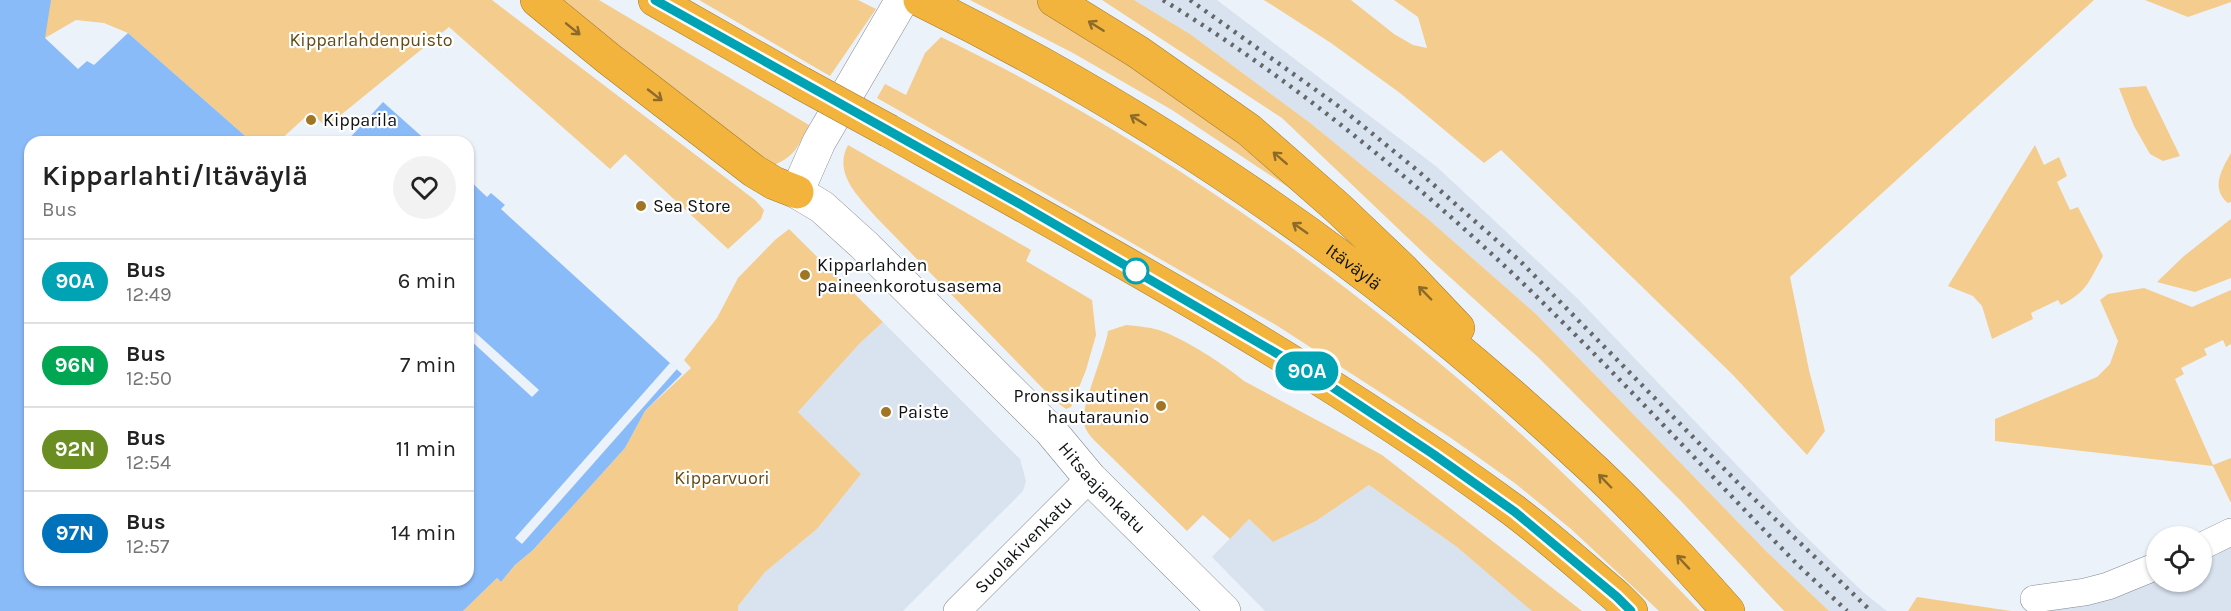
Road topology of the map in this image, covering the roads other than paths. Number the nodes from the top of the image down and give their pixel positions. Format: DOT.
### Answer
graph roads {
  1 [pos="537,0"];
  2 [pos="655,0"];
  3 [pos="902,0"];
  4 [pos="920,0"];
  5 [pos="1054,0"];
  6 [pos="797,192"];
  7 [pos="1581,457"];
  8 [pos="1090,478"];
  9 [pos="1515,512"];
  10 [pos="2231,532"];
  11 [pos="2212,541"];
  12 [pos="2146,570"];
  13 [pos="2034,599"];
  14 [pos="1727,609"];
  15 [pos="957,611"];
  16 [pos="1224,611"];
  17 [pos="1607,611"];
  18 [pos="1631,611"];
  1 -- 6 [label="highway, one-way"];
  2 -- 9 [label="highway, bridge"];
  3 -- 6 [label="street"];
  7 -- 4 [label="highway, Itäväylä, one-way"];
  7 -- 5 [label="highway, one-way"];
  6 -- 8 [label="street, Hitsaajankatu"];
  14 -- 7 [label="highway, Itäväylä, one-way"];
  8 -- 15 [label="street, Suolakivenkatu"];
  8 -- 16 [label="street, Hitsaajankatu"];
  9 -- 17 [label="highway"];
  9 -- 18 [label="highway"];
  10 -- 11 [label="street"];
  12 -- 13 [label="street"];
}
